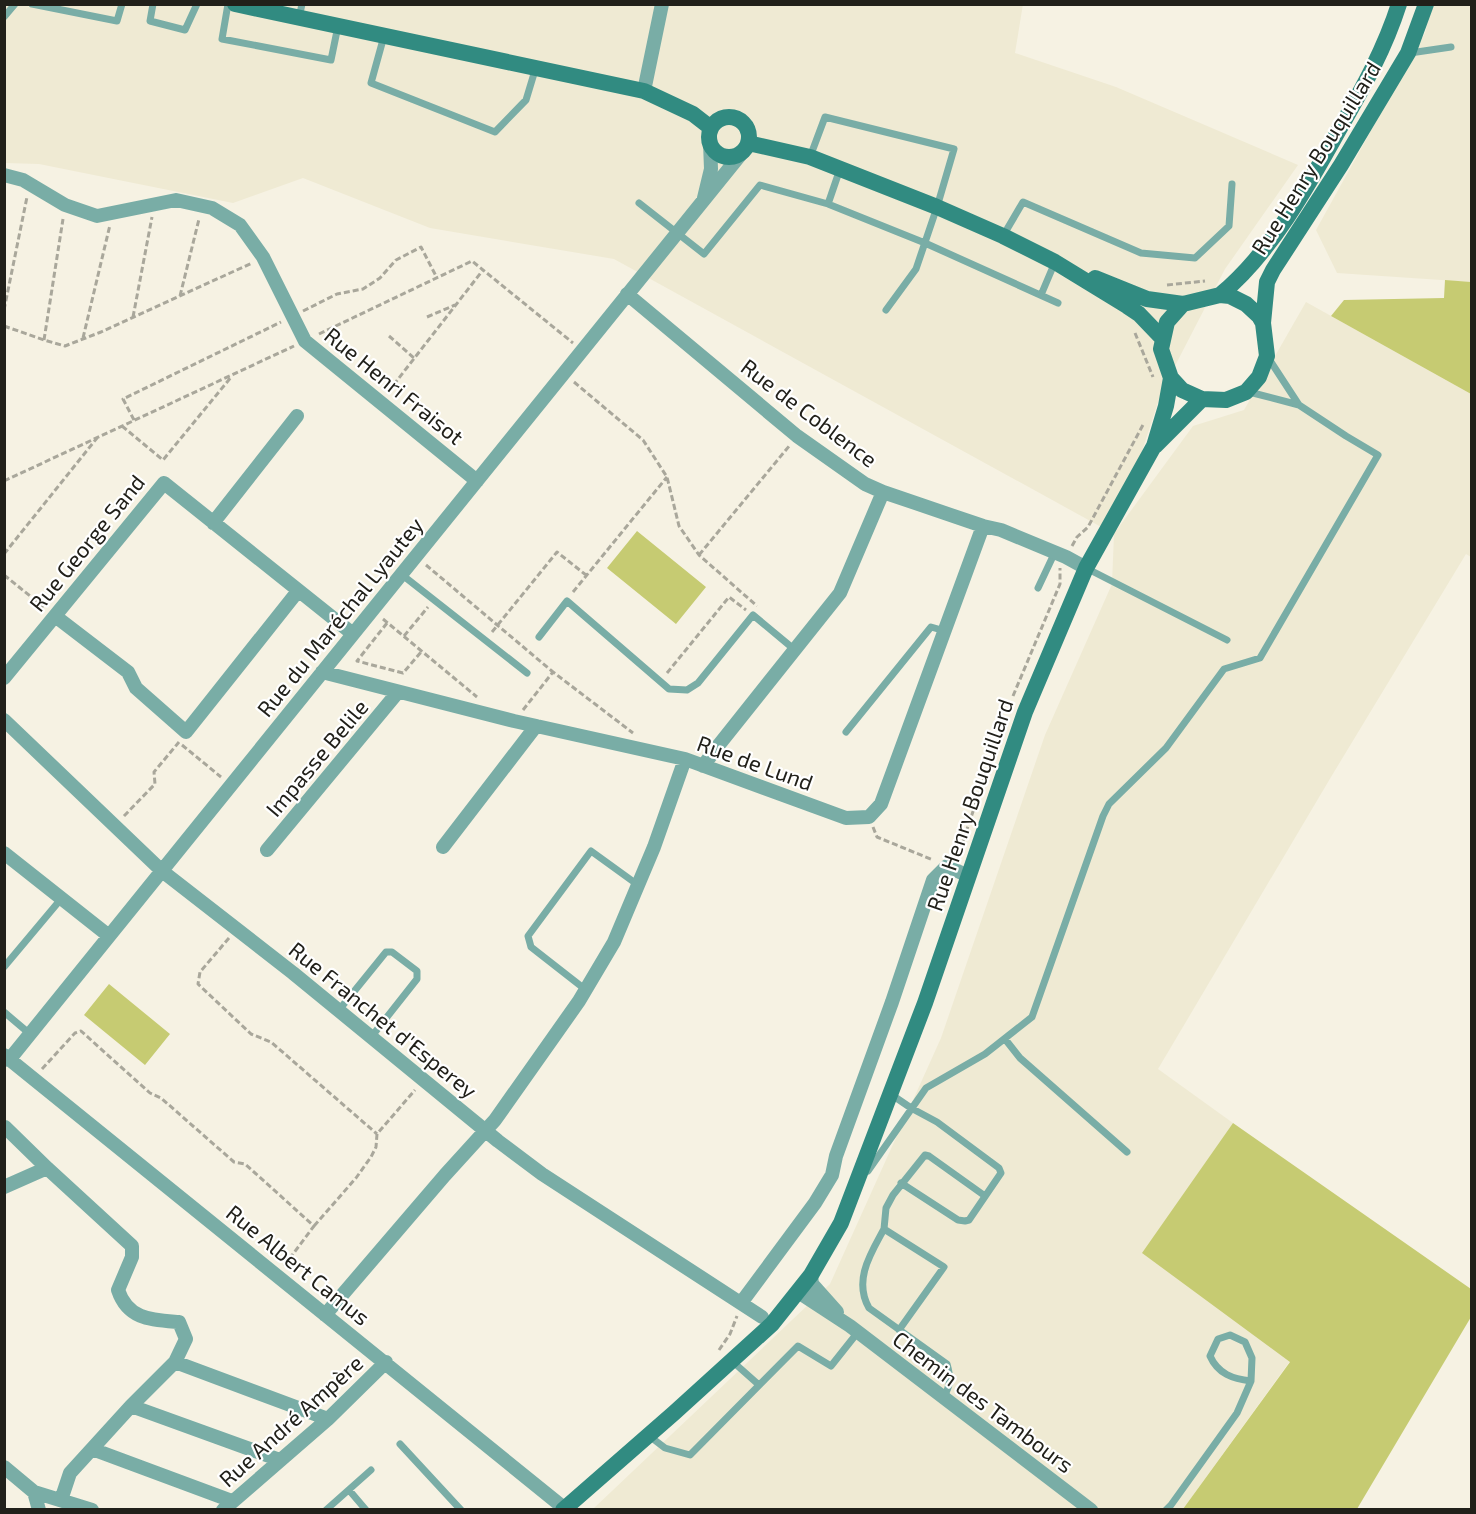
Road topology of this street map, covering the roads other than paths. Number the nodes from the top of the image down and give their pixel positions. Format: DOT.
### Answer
graph roads {
  1 [pos="15,4"];
  2 [pos="32,4"];
  3 [pos="122,4"];
  4 [pos="153,4"];
  5 [pos="197,4"];
  6 [pos="228,4"];
  7 [pos="235,4"];
  8 [pos="662,4"];
  9 [pos="1399,4"];
  10 [pos="1426,4"];
  11 [pos="301,11"];
  12 [pos="4,17"];
  13 [pos="338,26"];
  14 [pos="384,36"];
  15 [pos="1451,47"];
  16 [pos="1407,53"];
  17 [pos="536,68"];
  18 [pos="644,91"];
  19 [pos="711,136"];
  20 [pos="746,146"];
  21 [pos="810,157"];
  22 [pos="840,169"];
  23 [pos="4,176"];
  24 [pos="1232,184"];
  25 [pos="704,200"];
  26 [pos="639,203"];
  27 [pos="828,204"];
  28 [pos="938,207"];
  29 [pos="677,233"];
  30 [pos="1003,236"];
  31 [pos="925,243"];
  32 [pos="1055,262"];
  33 [pos="627,294"];
  34 [pos="1041,295"];
  35 [pos="1220,295"];
  36 [pos="1059,303"];
  37 [pos="1183,304"];
  38 [pos="1143,307"];
  39 [pos="886,310"];
  40 [pos="1263,322"];
  41 [pos="1162,339"];
  42 [pos="1267,356"];
  43 [pos="1171,378"];
  44 [pos="1246,392"];
  45 [pos="1202,399"];
  46 [pos="1299,405"];
  47 [pos="297,416"];
  48 [pos="1154,446"];
  49 [pos="477,481"];
  50 [pos="883,492"];
  51 [pos="213,522"];
  52 [pos="983,526"];
  53 [pos="1060,554"];
  54 [pos="1086,568"];
  55 [pos="401,574"];
  56 [pos="1038,588"];
  57 [pos="298,591"];
  58 [pos="55,615"];
  59 [pos="945,631"];
  60 [pos="353,634"];
  61 [pos="538,637"];
  62 [pos="1227,640"];
  63 [pos="795,650"];
  64 [pos="322,672"];
  65 [pos="527,673"];
  66 [pos="4,678"];
  67 [pos="398,693"];
  68 [pos="4,720"];
  69 [pos="536,726"];
  70 [pos="846,732"];
  71 [pos="685,759"];
  72 [pos="704,766"];
  73 [pos="443,847"];
  74 [pos="267,850"];
  75 [pos="4,853"];
  76 [pos="162,871"];
  77 [pos="968,876"];
  78 [pos="638,885"];
  79 [pos="61,899"];
  80 [pos="109,936"];
  81 [pos="4,967"];
  82 [pos="586,990"];
  83 [pos="339,1010"];
  84 [pos="4,1012"];
  85 [pos="30,1034"];
  86 [pos="372,1036"];
  87 [pos="1005,1039"];
  88 [pos="7,1058"];
  89 [pos="891,1094"];
  90 [pos="910,1108"];
  91 [pos="4,1127"];
  92 [pos="486,1131"];
  93 [pos="1127,1152"];
  94 [pos="47,1168"];
  95 [pos="901,1184"];
  96 [pos="4,1187"];
  97 [pos="855,1189"];
  98 [pos="985,1196"];
  99 [pos="837,1218"];
  100 [pos="884,1229"];
  101 [pos="811,1275"];
  102 [pos="798,1293"];
  103 [pos="741,1304"];
  104 [pos="325,1315"];
  105 [pos="762,1317"];
  106 [pos="854,1329"];
  107 [pos="899,1330"];
  108 [pos="731,1360"];
  109 [pos="175,1362"];
  110 [pos="386,1362"];
  111 [pos="1251,1381"];
  112 [pos="759,1385"];
  113 [pos="943,1399"];
  114 [pos="131,1406"];
  115 [pos="328,1419"];
  116 [pos="648,1435"];
  117 [pos="400,1444"];
  118 [pos="92,1449"];
  119 [pos="280,1460"];
  120 [pos="4,1467"];
  121 [pos="371,1470"];
  122 [pos="349,1490"];
  123 [pos="34,1492"];
  124 [pos="61,1500"];
  125 [pos="228,1505"];
  126 [pos="39,1509"];
  127 [pos="89,1509"];
  128 [pos="326,1509"];
  129 [pos="366,1509"];
  130 [pos="461,1509"];
  131 [pos="563,1509"];
  132 [pos="1091,1509"];
  133 [pos="1166,1509"];
  1 -- 12 [label="lane"];
  2 -- 3 [label="lane"];
  4 -- 5 [label="lane"];
  6 -- 13 [label="lane"];
  7 -- 11 [label="main road"];
  8 -- 18 [label="street"];
  9 -- 35 [label="main road, Rue Henry Bouquillard"];
  10 -- 16 [label="main road, Rue Henry Bouquillard"];
  11 -- 13 [label="main road"];
  13 -- 14 [label="main road"];
  14 -- 17 [label="main road"];
  14 -- 17 [label="lane"];
  15 -- 16 [label="lane"];
  16 -- 40 [label="main road, Rue Henry Bouquillard"];
  17 -- 18 [label="main road"];
  18 -- 19 [label="main road"];
  19 -- 20 [label="main road"];
  19 -- 20 [label="main road"];
  19 -- 25 [label="street, Rue du Maréchal Lyautey"];
  20 -- 21 [label="main road"];
  20 -- 25 [label="street, Rue du Maréchal Lyautey"];
  21 -- 22 [label="main road"];
  21 -- 28 [label="lane"];
  22 -- 27 [label="lane"];
  22 -- 28 [label="main road"];
  23 -- 49 [label="street, Rue Henri Fraisot"];
  24 -- 30 [label="lane"];
  25 -- 29 [label="street, Rue du Maréchal Lyautey"];
  26 -- 29 [label="lane"];
  27 -- 29 [label="lane"];
  27 -- 31 [label="lane"];
  28 -- 30 [label="main road"];
  28 -- 31 [label="lane"];
  29 -- 33 [label="street, Rue du Maréchal Lyautey"];
  30 -- 32 [label="main road"];
  31 -- 34 [label="lane"];
  31 -- 39 [label="lane"];
  32 -- 34 [label="lane"];
  32 -- 38 [label="main road"];
  33 -- 49 [label="street, Rue du Maréchal Lyautey"];
  33 -- 50 [label="street, Rue de Coblence"];
  34 -- 36 [label="lane"];
  35 -- 37 [label="main road"];
  35 -- 40 [label="main road"];
  37 -- 38 [label="main road"];
  37 -- 41 [label="main road"];
  38 -- 41 [label="main road"];
  40 -- 42 [label="main road"];
  41 -- 43 [label="main road"];
  42 -- 44 [label="main road"];
  42 -- 46 [label="lane"];
  43 -- 45 [label="main road"];
  43 -- 48 [label="main road, Rue Henry Bouquillard"];
  44 -- 45 [label="main road"];
  44 -- 46 [label="lane"];
  45 -- 48 [label="main road, Rue Henry Bouquillard"];
  46 -- 87 [label="lane"];
  47 -- 51 [label="street"];
  48 -- 54 [label="main road, Rue Henry Bouquillard"];
  49 -- 55 [label="street, Rue du Maréchal Lyautey"];
  50 -- 52 [label="street, Rue de Coblence"];
  50 -- 63 [label="street"];
  51 -- 57 [label="street, Rue George Sand"];
  51 -- 58 [label="street, Rue George Sand"];
  52 -- 53 [label="street, Rue de Coblence"];
  52 -- 59 [label="street"];
  53 -- 54 [label="street, Rue de Coblence"];
  53 -- 56 [label="lane"];
  54 -- 62 [label="lane"];
  54 -- 77 [label="main road, Rue Henry Bouquillard"];
  55 -- 60 [label="street, Rue du Maréchal Lyautey"];
  55 -- 65 [label="lane"];
  57 -- 58 [label="street"];
  57 -- 60 [label="street, Rue George Sand"];
  58 -- 66 [label="street, Rue George Sand"];
  59 -- 70 [label="lane"];
  59 -- 72 [label="street, Rue de Lund"];
  60 -- 64 [label="street, Rue du Maréchal Lyautey"];
  61 -- 63 [label="lane"];
  63 -- 72 [label="street"];
  64 -- 67 [label="street, Rue de Lund"];
  64 -- 76 [label="street, Rue du Maréchal Lyautey"];
  67 -- 69 [label="street, Rue de Lund"];
  67 -- 74 [label="street, Impasse Belile"];
  68 -- 76 [label="street, Rue Franchet d'Esperey"];
  69 -- 71 [label="street, Rue de Lund"];
  69 -- 73 [label="street"];
  71 -- 72 [label="street, Rue de Lund"];
  71 -- 78 [label="street"];
  75 -- 79 [label="street"];
  76 -- 80 [label="street, Rue du Maréchal Lyautey"];
  76 -- 83 [label="street, Rue Franchet d'Esperey"];
  77 -- 89 [label="main road, Rue Henry Bouquillard"];
  77 -- 103 [label="street"];
  78 -- 82 [label="street"];
  78 -- 82 [label="lane"];
  79 -- 80 [label="street"];
  79 -- 81 [label="lane"];
  80 -- 85 [label="street, Rue du Maréchal Lyautey"];
  82 -- 92 [label="street"];
  83 -- 86 [label="street, Rue Franchet d'Esperey"];
  83 -- 86 [label="lane"];
  84 -- 85 [label="lane"];
  85 -- 88 [label="street, Rue du Maréchal Lyautey"];
  86 -- 92 [label="street, Rue Franchet d'Esperey"];
  87 -- 90 [label="lane"];
  87 -- 93 [label="lane"];
  88 -- 104 [label="street, Rue Albert Camus"];
  89 -- 90 [label="lane"];
  89 -- 97 [label="main road, Rue Henry Bouquillard"];
  90 -- 97 [label="lane"];
  90 -- 98 [label="lane"];
  91 -- 94 [label="street"];
  92 -- 103 [label="street, Rue Franchet d'Esperey"];
  92 -- 104 [label="street"];
  94 -- 96 [label="street"];
  94 -- 109 [label="street"];
  95 -- 98 [label="lane"];
  95 -- 98 [label="lane"];
  95 -- 100 [label="lane"];
  97 -- 99 [label="main road, Rue Henry Bouquillard"];
  97 -- 101 [label="main road, Rue Henry Bouquillard"];
  99 -- 102 [label="main road, Rue Henry Bouquillard"];
  99 -- 105 [label="main road, Rue Henry Bouquillard"];
  100 -- 107 [label="lane"];
  100 -- 107 [label="lane"];
  101 -- 102 [label="main road, Rue Henry Bouquillard"];
  101 -- 106 [label="street, Chemin des Tambours"];
  102 -- 106 [label="street, Chemin des Tambours"];
  102 -- 108 [label="main road, Rue Henry Bouquillard"];
  103 -- 105 [label="street, Rue Franchet d'Esperey"];
  104 -- 110 [label="street, Rue Albert Camus"];
  105 -- 108 [label="main road, Rue Henry Bouquillard"];
  106 -- 112 [label="lane"];
  106 -- 113 [label="street, Chemin des Tambours"];
  107 -- 113 [label="lane"];
  108 -- 112 [label="lane"];
  108 -- 116 [label="main road, Rue Henry Bouquillard"];
  109 -- 114 [label="street"];
  109 -- 115 [label="street"];
  110 -- 115 [label="street, Rue André Ampère"];
  110 -- 131 [label="street, Rue Albert Camus"];
  111 -- 111 [label="lane"];
  111 -- 133 [label="lane"];
  112 -- 116 [label="lane"];
  113 -- 132 [label="street, Chemin des Tambours"];
  114 -- 118 [label="street"];
  114 -- 119 [label="street"];
  115 -- 119 [label="street, Rue André Ampère"];
  116 -- 131 [label="main road, Rue Henry Bouquillard"];
  117 -- 130 [label="lane"];
  118 -- 124 [label="street"];
  118 -- 125 [label="street"];
  119 -- 125 [label="street, Rue André Ampère"];
  120 -- 123 [label="street"];
  121 -- 122 [label="lane"];
  122 -- 128 [label="lane"];
  122 -- 129 [label="lane"];
  123 -- 124 [label="street"];
  123 -- 126 [label="street"];
  124 -- 127 [label="street"];
}
